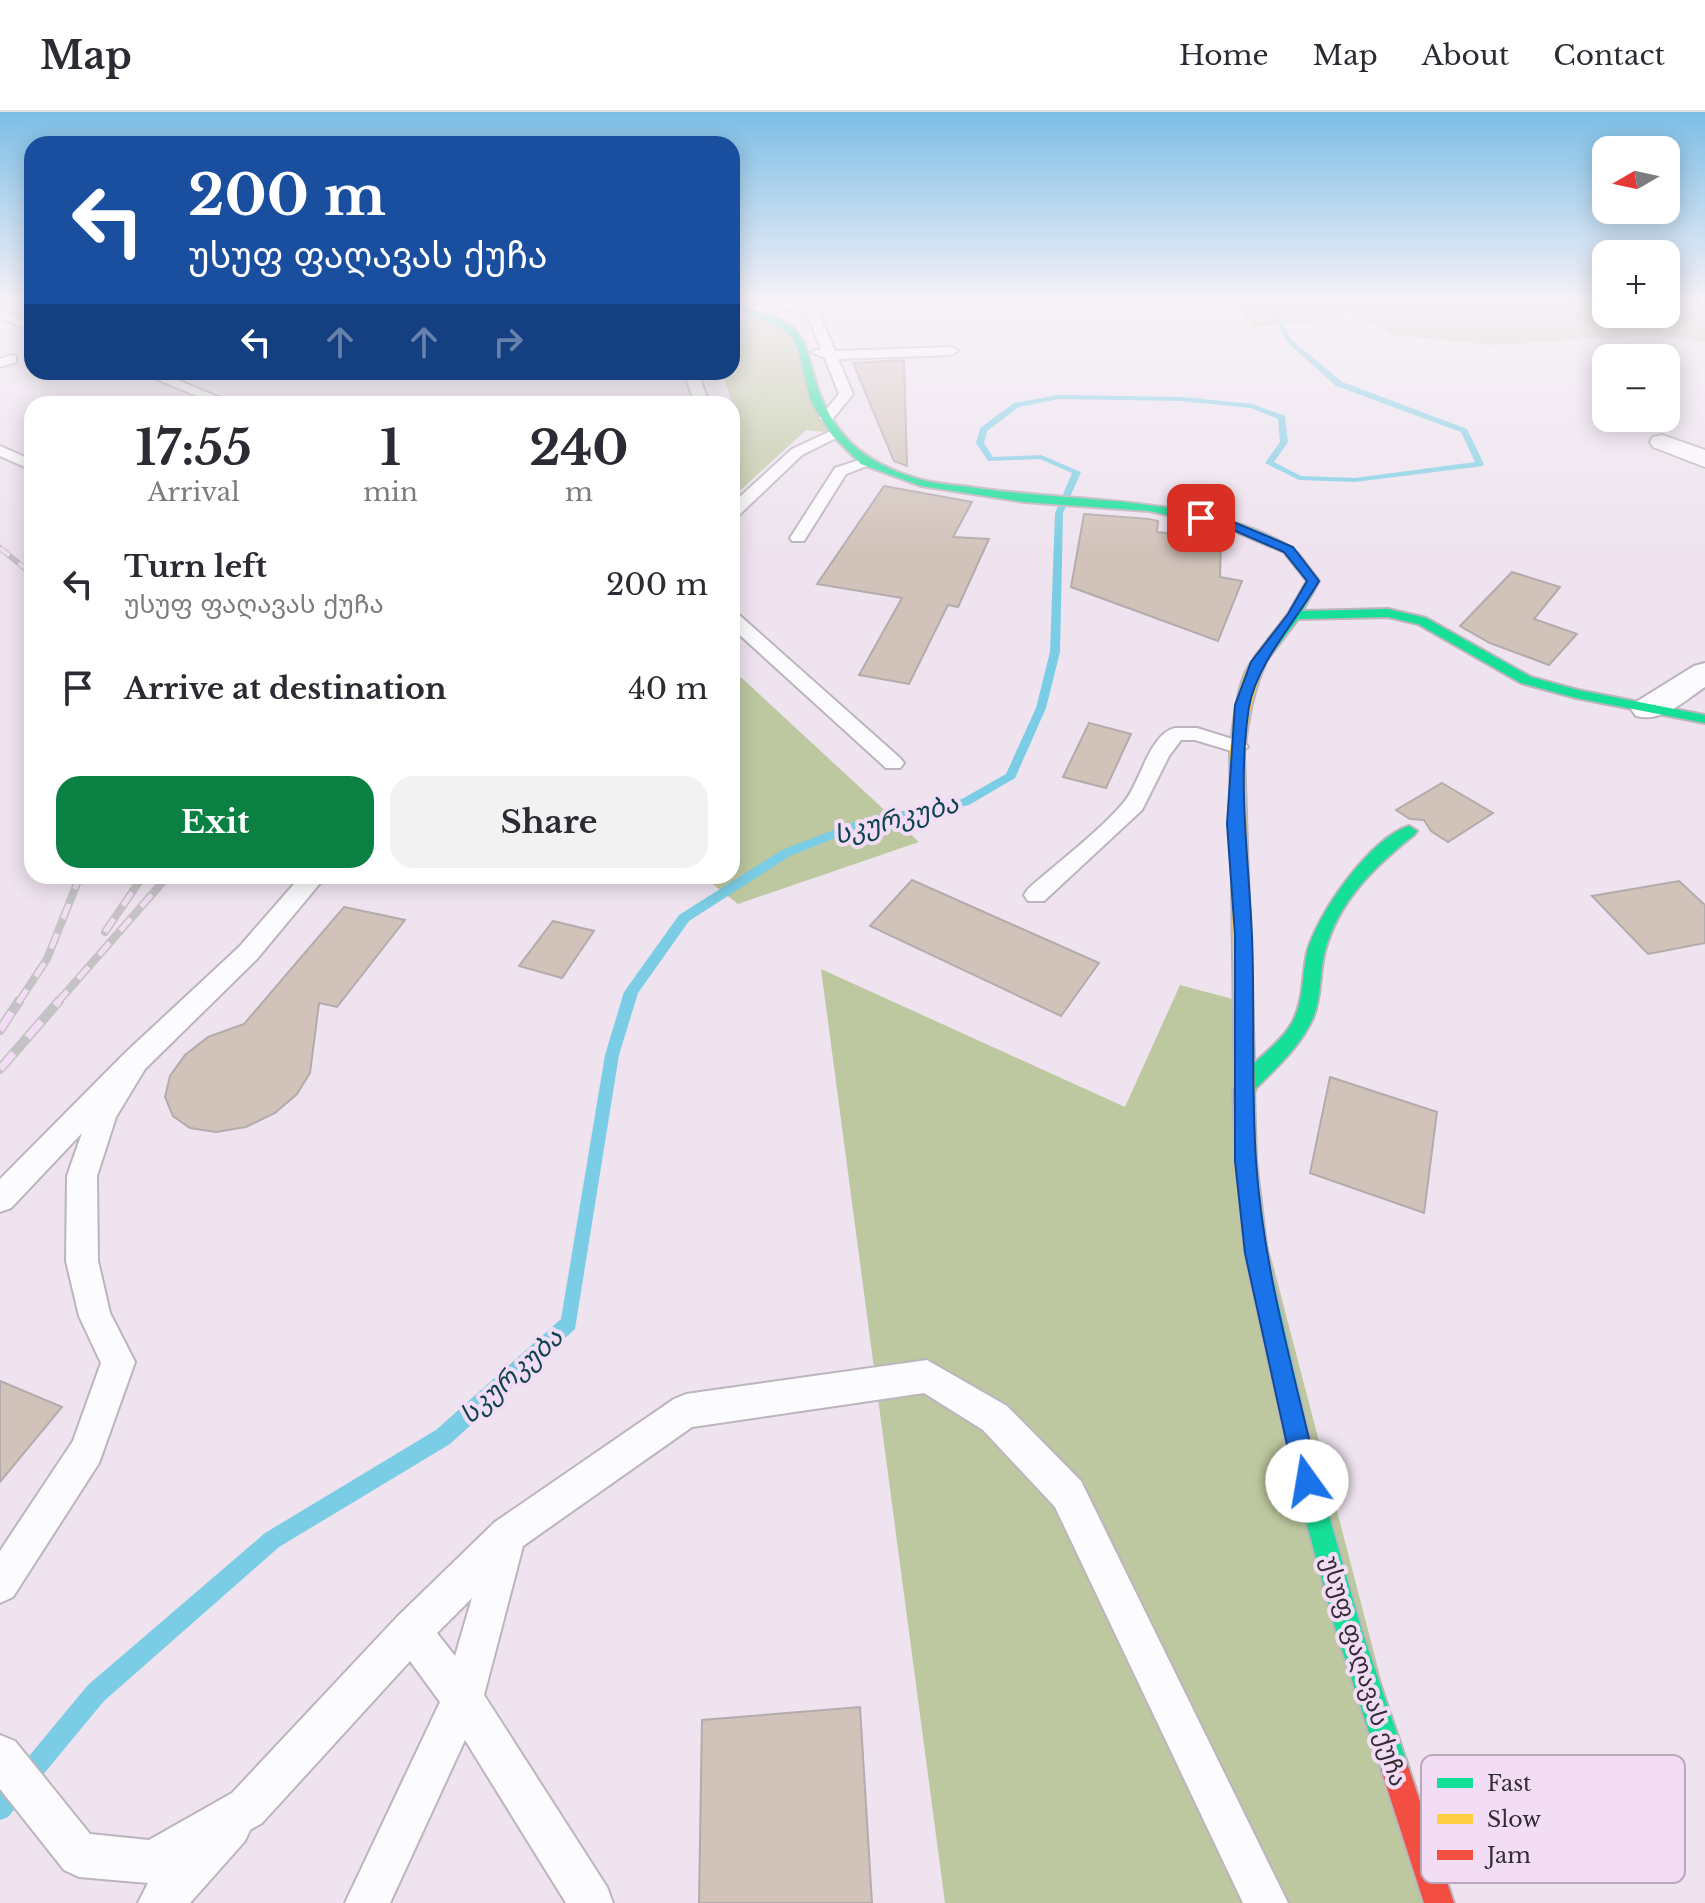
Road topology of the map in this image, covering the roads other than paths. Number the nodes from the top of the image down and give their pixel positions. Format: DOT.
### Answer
graph roads {
  1 [pos="181,386"];
  2 [pos="812,386"];
  3 [pos="843,386"];
  4 [pos="208,396"];
  5 [pos="830,425"];
  6 [pos="1662,442"];
  7 [pos="0,450"];
  8 [pos="1705,459"];
  9 [pos="24,462"];
  10 [pos="865,462"];
  11 [pos="740,505"];
  12 [pos="798,538"];
  13 [pos="1294,615"];
  14 [pos="740,625"];
  15 [pos="1705,673"];
  16 [pos="1648,709"];
  17 [pos="1705,719"];
  18 [pos="1238,747"];
  19 [pos="893,763"];
  20 [pos="1409,831"];
  21 [pos="307,884"];
  22 [pos="1036,895"];
  23 [pos="135,1061"];
  24 [pos="1243,1089"];
  25 [pos="0,1199"];
  26 [pos="508,1535"];
  27 [pos="0,1584"];
  28 [pos="411,1631"];
  29 [pos="463,1699"];
  30 [pos="0,1756"];
  31 [pos="247,1808"];
  32 [pos="1421,1849"];
  33 [pos="1432,1883"];
  34 [pos="160,1903"];
  35 [pos="367,1903"];
  36 [pos="591,1903"];
  37 [pos="1266,1903"];
  38 [pos="1439,1903"];
  1 -- 4 [label="lane"];
  2 -- 5 [label="street"];
  3 -- 5 [label="lane"];
  5 -- 10 [label="street"];
  5 -- 11 [label="lane"];
  6 -- 8 [label="street"];
  7 -- 9 [label="lane"];
  10 -- 12 [label="lane"];
  10 -- 13 [label="street, უსუფ ფაღავას ქუჩა"];
  13 -- 16 [label="street"];
  13 -- 18 [label="street, უსუფ ფაღავას ქუჩა"];
  14 -- 19 [label="lane"];
  15 -- 16 [label="street"];
  16 -- 17 [label="street"];
  18 -- 22 [label="lane"];
  18 -- 24 [label="street, უსუფ ფაღავას ქუჩა"];
  20 -- 24 [label="street"];
  21 -- 23 [label="lane"];
  23 -- 25 [label="lane"];
  23 -- 27 [label="lane"];
  24 -- 32 [label="street, უსუფ ფაღავას ქუჩა"];
  26 -- 28 [label="lane"];
  26 -- 29 [label="lane"];
  26 -- 37 [label="lane"];
  28 -- 29 [label="lane"];
  28 -- 31 [label="lane"];
  29 -- 35 [label="lane"];
  29 -- 36 [label="lane"];
  30 -- 31 [label="lane"];
  31 -- 34 [label="lane"];
  33 -- 38 [label="street, უსუფ ფაღავას ქუჩა"];
}
